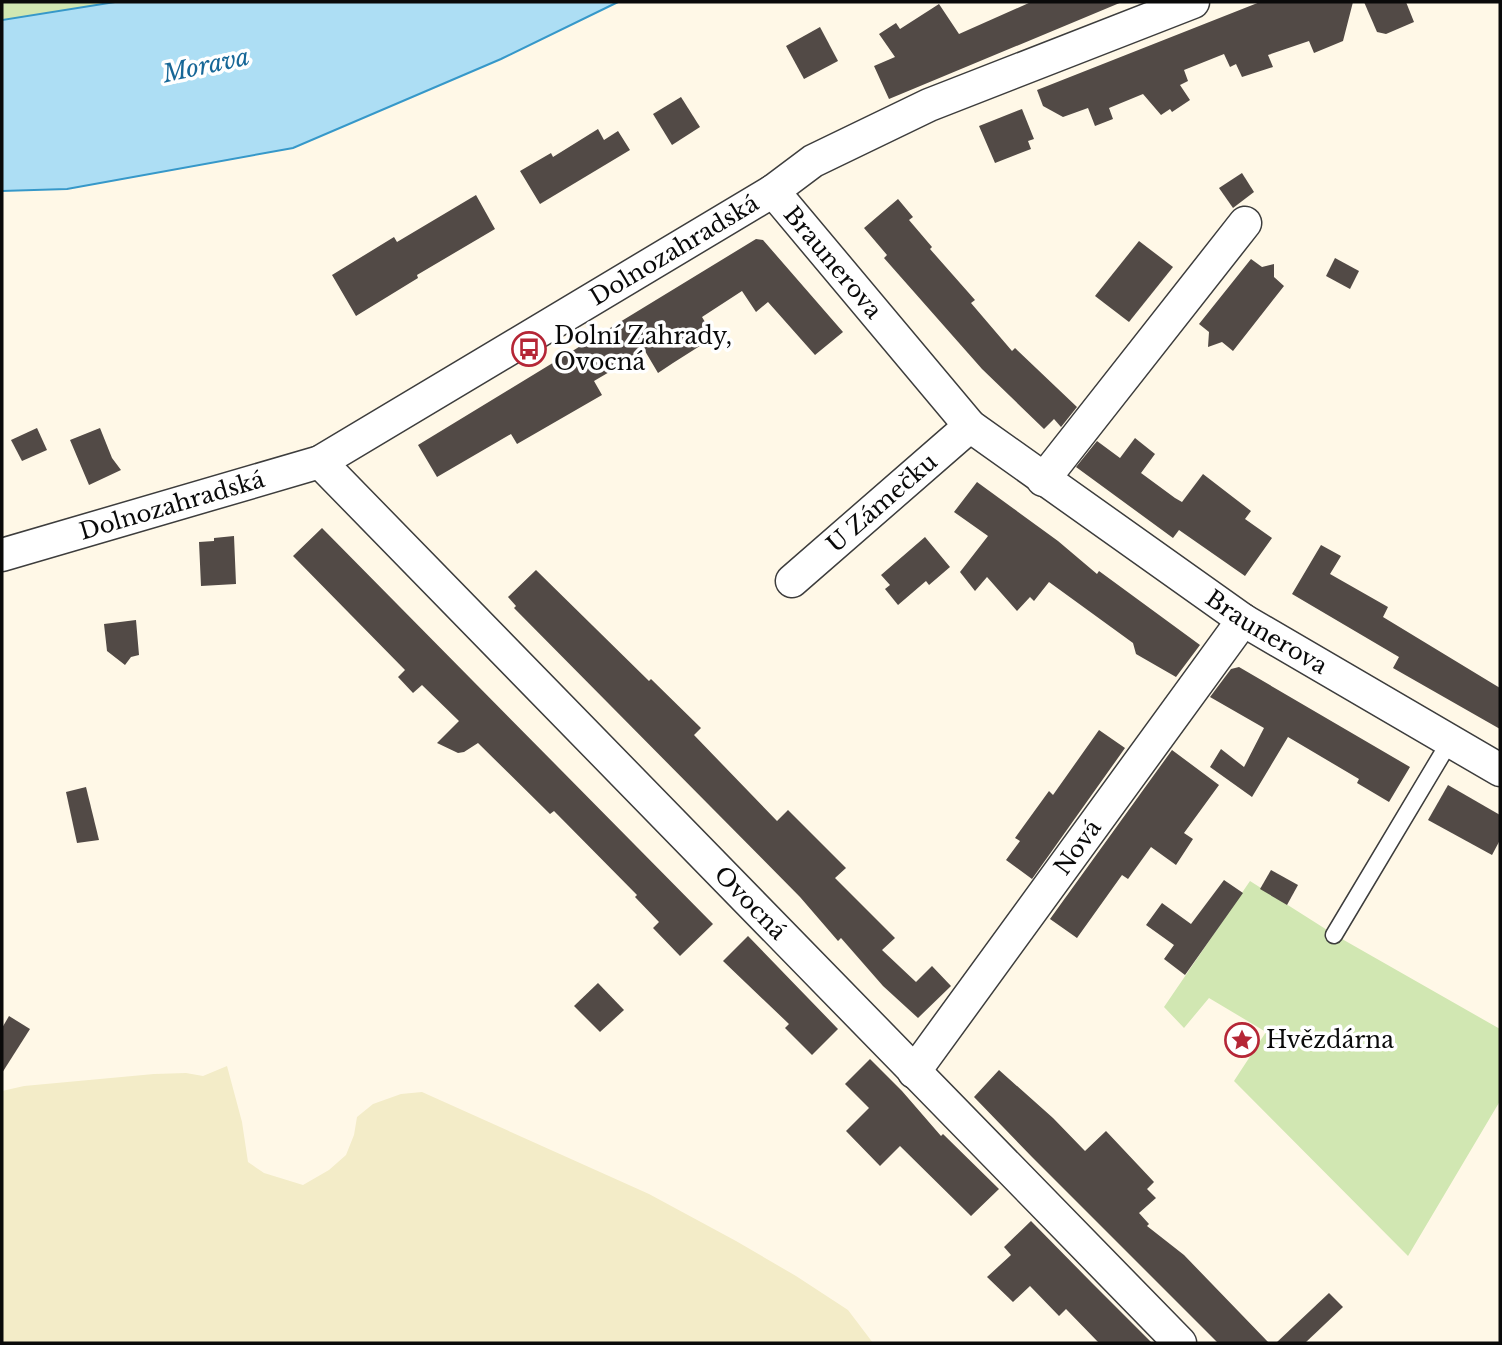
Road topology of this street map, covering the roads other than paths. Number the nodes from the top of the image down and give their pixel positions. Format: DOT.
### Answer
graph roads {
  1 [pos="1193,2"];
  2 [pos="773,191"];
  3 [pos="1245,223"];
  4 [pos="970,426"];
  5 [pos="320,462"];
  6 [pos="1043,480"];
  7 [pos="2,555"];
  8 [pos="792,581"];
  9 [pos="1243,620"];
  10 [pos="1450,741"];
  11 [pos="1500,770"];
  12 [pos="1335,936"];
  13 [pos="914,1072"];
  14 [pos="1180,1343"];
  1 -- 2 [label="street, Dolnozahradská"];
  2 -- 4 [label="street, Braunerova"];
  2 -- 5 [label="street, Dolnozahradská"];
  3 -- 6 [label="street"];
  4 -- 6 [label="street, Braunerova"];
  4 -- 8 [label="street, U Zámečku"];
  5 -- 7 [label="street, Dolnozahradská"];
  5 -- 13 [label="street, Ovocná"];
  6 -- 9 [label="street, Braunerova"];
  9 -- 10 [label="street, Braunerova"];
  9 -- 13 [label="street, Nová"];
  10 -- 11 [label="street, Braunerova"];
  10 -- 12 [label="lane"];
  13 -- 14 [label="street, Ovocná"];
}
